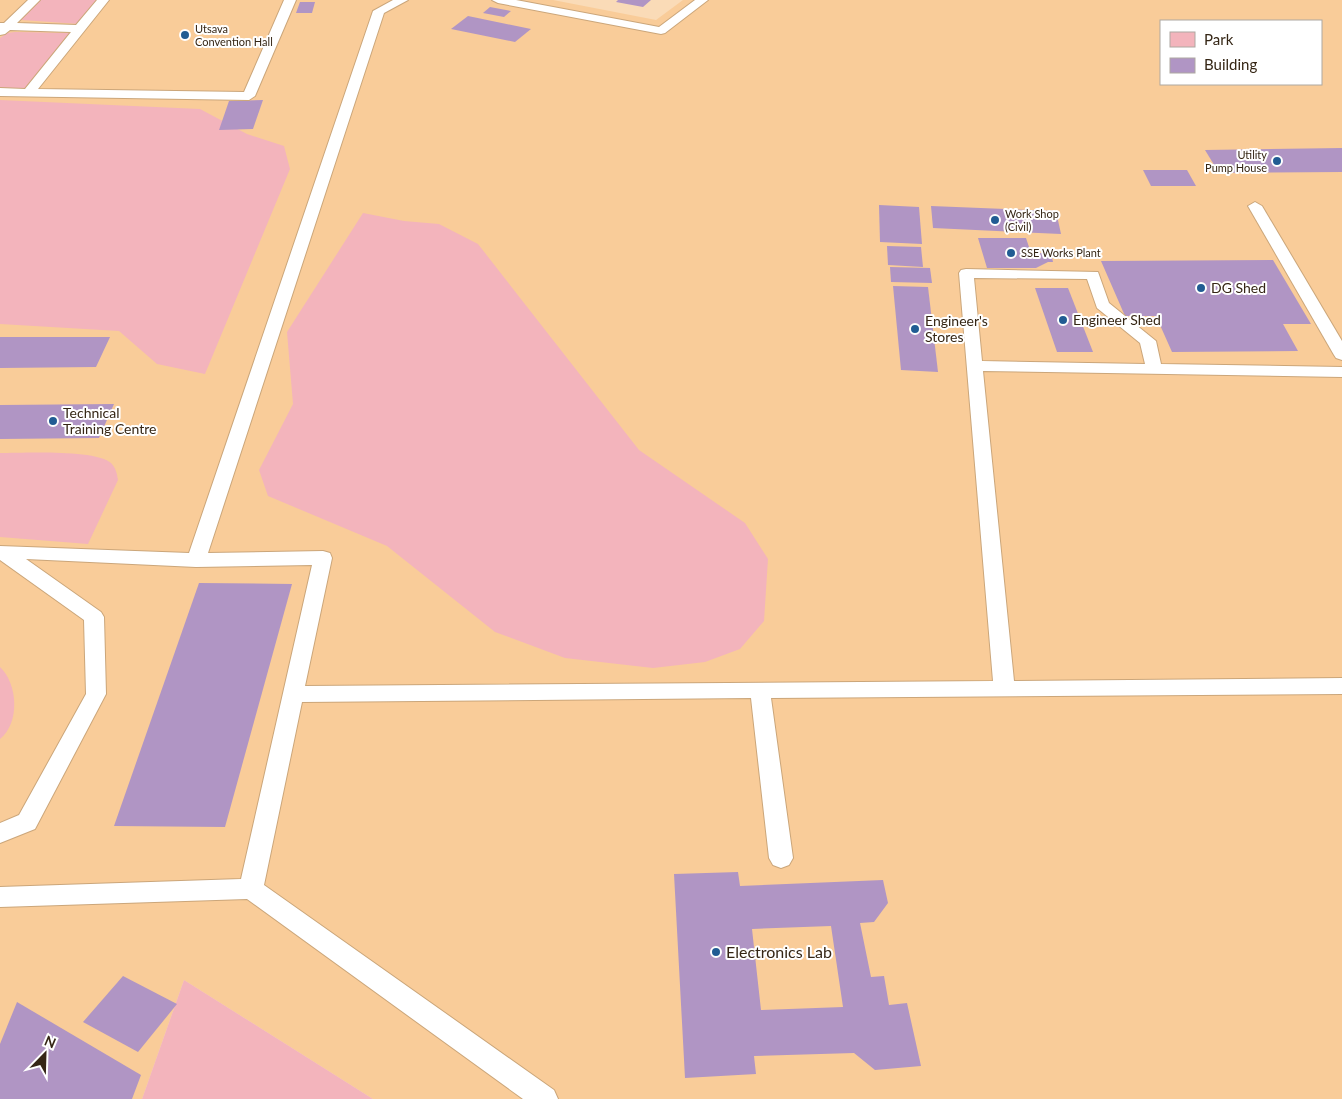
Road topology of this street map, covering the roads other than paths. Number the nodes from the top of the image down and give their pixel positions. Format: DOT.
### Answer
graph roads {
  1 [pos="34,0"];
  2 [pos="103,0"];
  3 [pos="290,0"];
  4 [pos="402,0"];
  5 [pos="498,0"];
  6 [pos="702,0"];
  7 [pos="2,29"];
  8 [pos="79,29"];
  9 [pos="0,92"];
  10 [pos="28,93"];
  11 [pos="1256,206"];
  12 [pos="1342,355"];
  13 [pos="974,366"];
  14 [pos="1154,369"];
  15 [pos="1342,372"];
  16 [pos="2,552"];
  17 [pos="196,560"];
  18 [pos="1342,686"];
  19 [pos="1004,688"];
  20 [pos="760,691"];
  21 [pos="294,694"];
  22 [pos="0,833"];
  23 [pos="781,858"];
  24 [pos="251,889"];
  25 [pos="0,897"];
  26 [pos="545,1099"];
  1 -- 7 [label="lane"];
  2 -- 8 [label="lane"];
  3 -- 10 [label="lane"];
  4 -- 17 [label="lane"];
  5 -- 6 [label="lane"];
  7 -- 8 [label="lane"];
  8 -- 10 [label="lane"];
  9 -- 10 [label="lane"];
  11 -- 12 [label="lane"];
  13 -- 14 [label="lane"];
  13 -- 14 [label="lane"];
  13 -- 19 [label="lane"];
  14 -- 15 [label="lane"];
  16 -- 17 [label="lane"];
  16 -- 22 [label="lane"];
  17 -- 21 [label="lane"];
  18 -- 19 [label="lane"];
  19 -- 20 [label="lane"];
  20 -- 21 [label="lane"];
  20 -- 23 [label="lane"];
  21 -- 24 [label="lane"];
  24 -- 25 [label="lane"];
  24 -- 26 [label="lane"];
}
